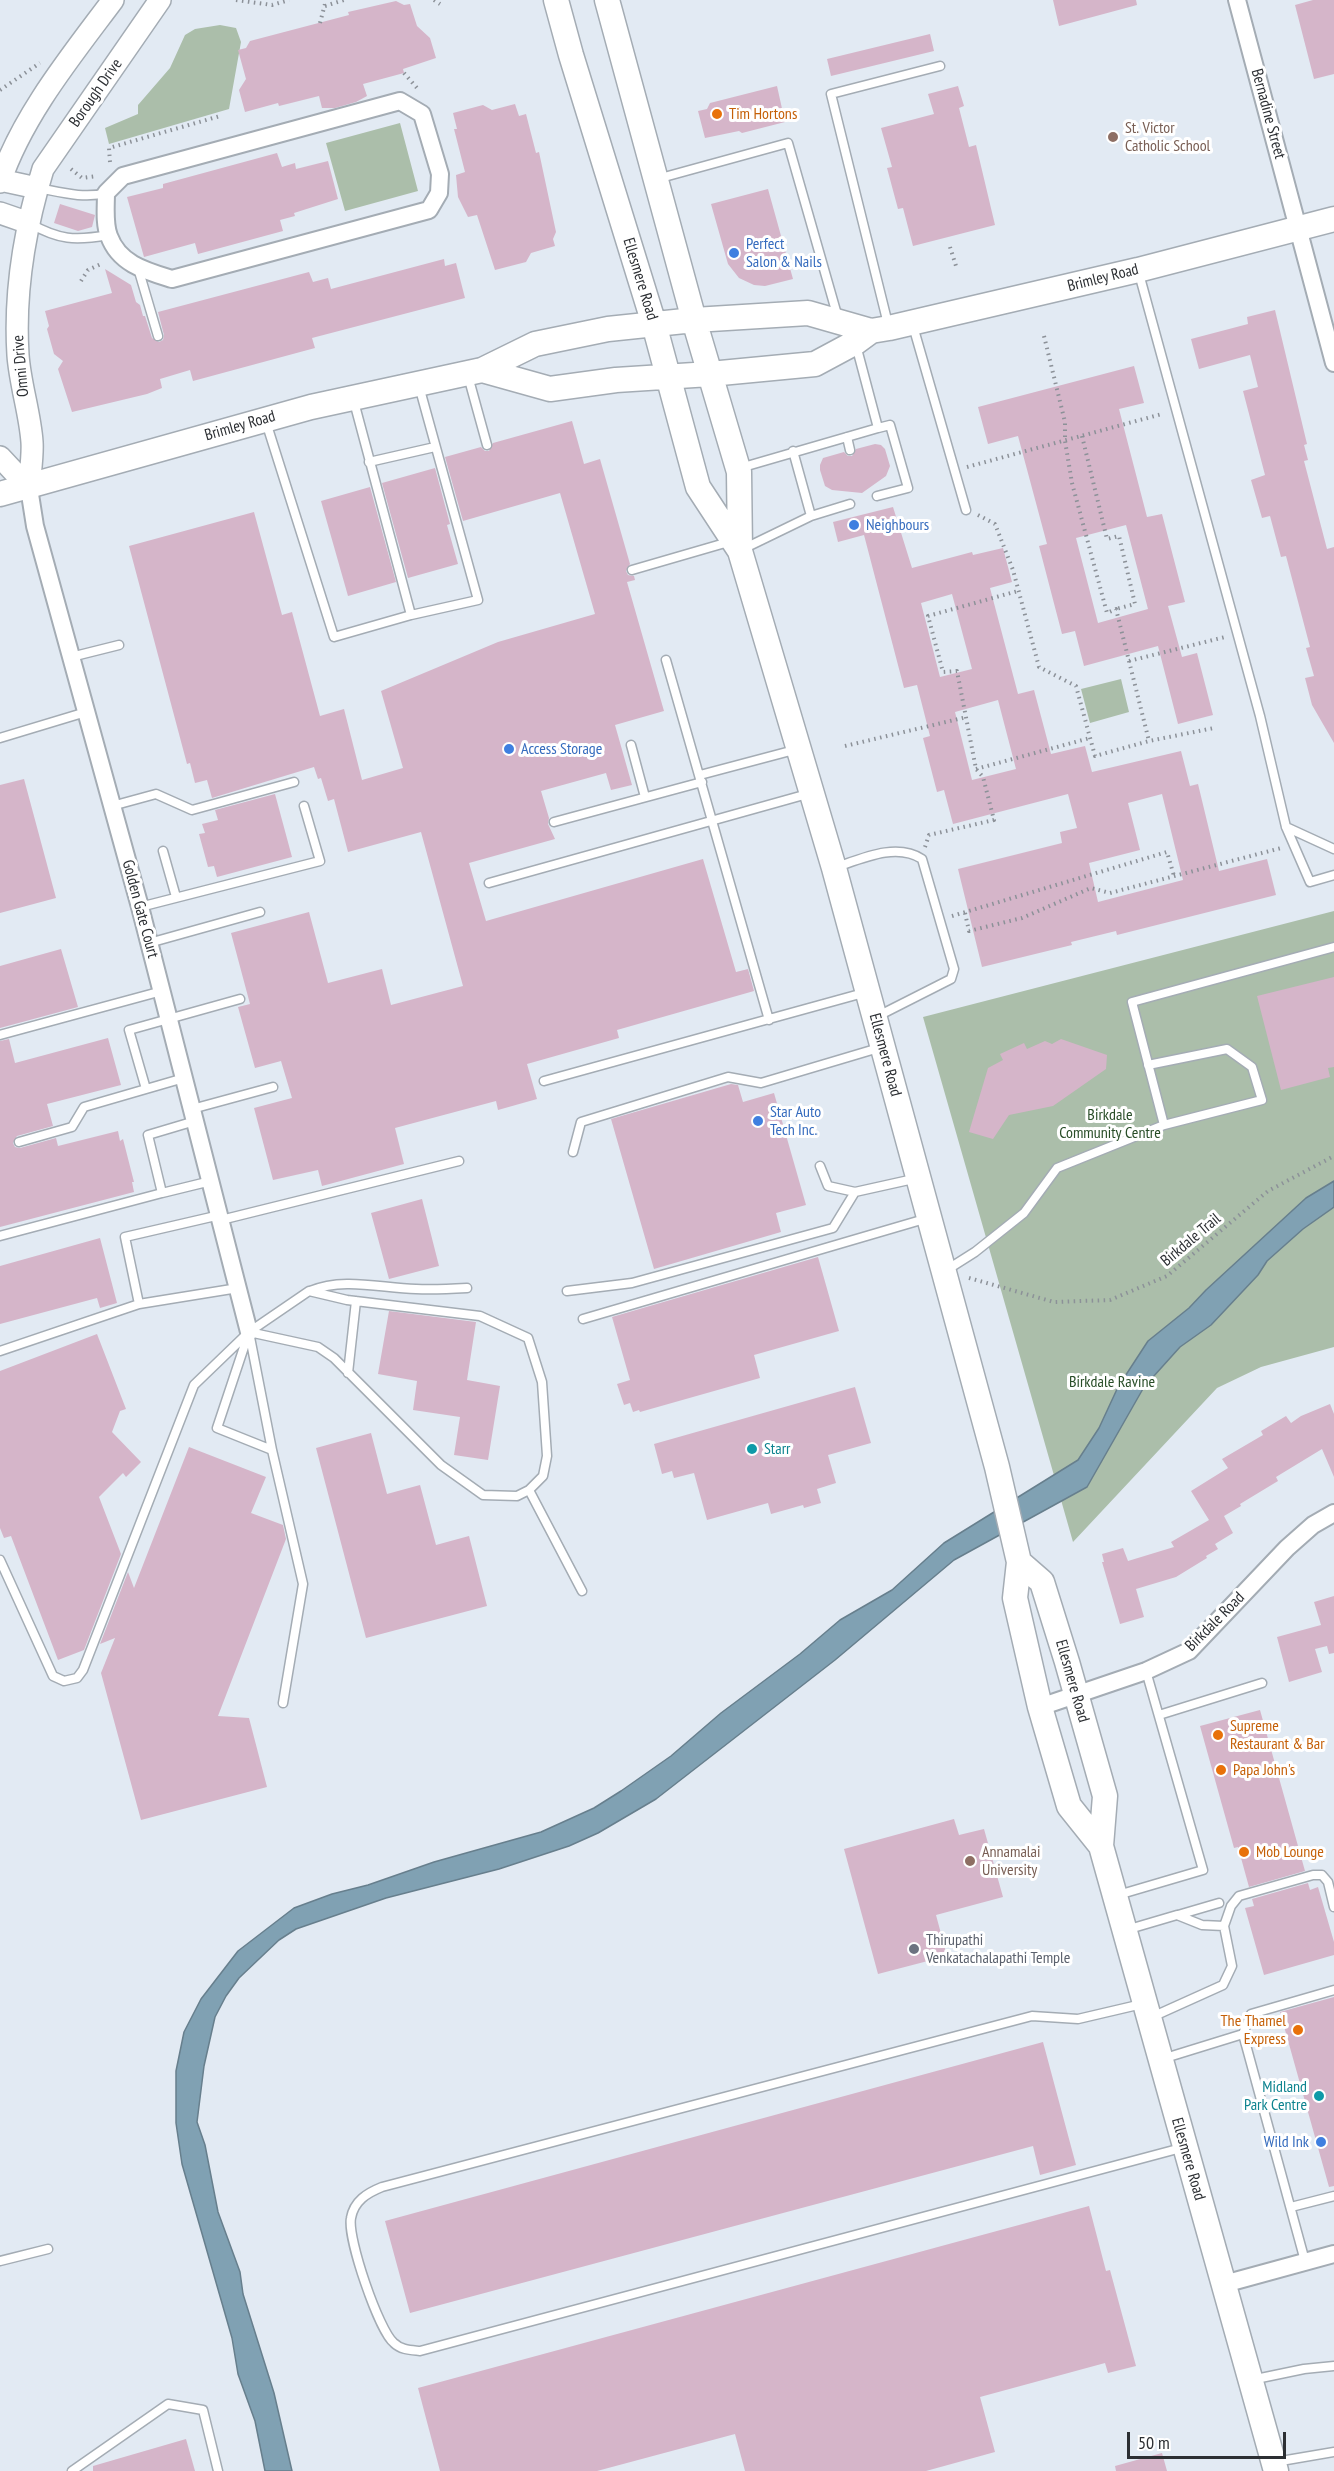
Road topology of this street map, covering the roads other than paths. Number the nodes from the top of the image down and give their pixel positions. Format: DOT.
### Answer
graph roads {
  1 [pos="113,0"];
  2 [pos="160,0"];
  3 [pos="556,0"];
  4 [pos="607,0"];
  5 [pos="1238,0"];
  6 [pos="940,66"];
  7 [pos="656,179"];
  8 [pos="0,181"];
  9 [pos="106,193"];
  10 [pos="33,205"];
  11 [pos="0,213"];
  12 [pos="1334,219"];
  13 [pos="1298,228"];
  14 [pos="108,235"];
  15 [pos="138,268"];
  16 [pos="1138,270"];
  17 [pos="694,320"];
  18 [pos="839,321"];
  19 [pos="654,324"];
  20 [pos="882,331"];
  21 [pos="158,336"];
  22 [pos="1334,363"];
  23 [pos="475,371"];
  24 [pos="710,374"];
  25 [pos="668,376"];
  26 [pos="419,383"];
  27 [pos="353,398"];
  28 [pos="265,419"];
  29 [pos="879,428"];
  30 [pos="847,437"];
  31 [pos="487,445"];
  32 [pos="435,447"];
  33 [pos="850,450"];
  34 [pos="793,451"];
  35 [pos="0,457"];
  36 [pos="369,462"];
  37 [pos="738,468"];
  38 [pos="29,488"];
  39 [pos="0,494"];
  40 [pos="877,496"];
  41 [pos="850,504"];
  42 [pos="966,510"];
  43 [pos="811,516"];
  44 [pos="736,546"];
  45 [pos="632,570"];
  46 [pos="411,615"];
  47 [pos="119,645"];
  48 [pos="71,657"];
  49 [pos="666,660"];
  50 [pos="86,712"];
  51 [pos="0,738"];
  52 [pos="631,745"];
  53 [pos="799,749"];
  54 [pos="701,779"];
  55 [pos="294,782"];
  56 [pos="811,792"];
  57 [pos="645,797"];
  58 [pos="112,806"];
  59 [pos="304,806"];
  60 [pos="712,820"];
  61 [pos="554,822"];
  62 [pos="1286,827"];
  63 [pos="1334,849"];
  64 [pos="163,851"];
  65 [pos="834,868"];
  66 [pos="1334,875"];
  67 [pos="489,883"];
  68 [pos="176,897"];
  69 [pos="140,907"];
  70 [pos="260,912"];
  71 [pos="149,943"];
  72 [pos="1334,947"];
  73 [pos="162,991"];
  74 [pos="867,991"];
  75 [pos="240,999"];
  76 [pos="875,1017"];
  77 [pos="169,1019"];
  78 [pos="769,1020"];
  79 [pos="0,1035"];
  80 [pos="883,1047"];
  81 [pos="1148,1065"];
  82 [pos="184,1078"];
  83 [pos="544,1081"];
  84 [pos="273,1087"];
  85 [pos="146,1089"];
  86 [pos="194,1115"];
  87 [pos="1164,1125"];
  88 [pos="19,1142"];
  89 [pos="573,1152"];
  90 [pos="459,1161"];
  91 [pos="820,1166"];
  92 [pos="918,1178"];
  93 [pos="211,1181"];
  94 [pos="855,1192"];
  95 [pos="162,1193"];
  96 [pos="220,1218"];
  97 [pos="929,1218"];
  98 [pos="0,1236"];
  99 [pos="943,1272"];
  100 [pos="238,1288"];
  101 [pos="467,1288"];
  102 [pos="309,1291"];
  103 [pos="567,1291"];
  104 [pos="356,1301"];
  105 [pos="139,1304"];
  106 [pos="583,1319"];
  107 [pos="249,1332"];
  108 [pos="0,1351"];
  109 [pos="348,1373"];
  110 [pos="272,1450"];
  111 [pos="529,1490"];
  112 [pos="1334,1513"];
  113 [pos="0,1560"];
  114 [pos="1019,1562"];
  115 [pos="582,1591"];
  116 [pos="1146,1671"];
  117 [pos="1262,1683"];
  118 [pos="1076,1695"];
  119 [pos="283,1703"];
  120 [pos="1040,1707"];
  121 [pos="1159,1715"];
  122 [pos="1101,1846"];
  123 [pos="1115,1895"];
  124 [pos="1219,1903"];
  125 [pos="1334,1907"];
  126 [pos="1178,1915"];
  127 [pos="1224,1926"];
  128 [pos="1124,1930"];
  129 [pos="1334,1990"];
  130 [pos="1147,2011"];
  131 [pos="1243,2034"];
  132 [pos="1160,2060"];
  133 [pos="1185,2147"];
  134 [pos="1334,2196"];
  135 [pos="1291,2207"];
  136 [pos="48,2249"];
  137 [pos="1334,2254"];
  138 [pos="1305,2261"];
  139 [pos="0,2262"];
  140 [pos="1224,2284"];
  141 [pos="1334,2366"];
  142 [pos="1251,2380"];
  143 [pos="1334,2452"];
  144 [pos="1275,2466"];
  145 [pos="72,2471"];
  146 [pos="219,2471"];
  1 -- 8 [label="street"];
  2 -- 10 [label="street, Borough Drive"];
  3 -- 19 [label="main road, Ellesmere Road"];
  4 -- 7 [label="main road, Ellesmere Road"];
  5 -- 13 [label="street, Bernadine Street"];
  6 -- 20 [label="lane"];
  7 -- 17 [label="main road, Ellesmere Road"];
  7 -- 18 [label="lane"];
  8 -- 10 [label="street"];
  9 -- 10 [label="lane"];
  9 -- 14 [label="street"];
  9 -- 15 [label="street"];
  10 -- 11 [label="street"];
  10 -- 14 [label="lane"];
  10 -- 38 [label="street, Omni Drive"];
  12 -- 13 [label="main road, Brimley Road"];
  13 -- 16 [label="main road, Brimley Road"];
  13 -- 22 [label="street, Bernadine Street"];
  14 -- 15 [label="street"];
  15 -- 21 [label="lane"];
  16 -- 20 [label="main road, Brimley Road"];
  16 -- 62 [label="lane"];
  17 -- 18 [label="main road, Brimley Road"];
  17 -- 19 [label="main road, Brimley Road"];
  17 -- 24 [label="main road, Ellesmere Road"];
  18 -- 20 [label="main road, Brimley Road"];
  19 -- 23 [label="main road, Brimley Road"];
  19 -- 25 [label="main road, Ellesmere Road"];
  20 -- 24 [label="main road, Brimley Road"];
  20 -- 29 [label="lane"];
  20 -- 42 [label="lane"];
  23 -- 25 [label="main road, Brimley Road"];
  23 -- 26 [label="main road, Brimley Road"];
  23 -- 31 [label="lane"];
  24 -- 25 [label="main road, Brimley Road"];
  24 -- 37 [label="main road, Ellesmere Road"];
  25 -- 44 [label="main road, Ellesmere Road"];
  26 -- 27 [label="main road, Brimley Road"];
  26 -- 32 [label="lane"];
  27 -- 28 [label="main road, Brimley Road"];
  27 -- 36 [label="lane"];
  28 -- 38 [label="main road, Brimley Road"];
  28 -- 46 [label="lane"];
  29 -- 30 [label="lane"];
  29 -- 40 [label="lane"];
  30 -- 33 [label="lane"];
  30 -- 34 [label="lane"];
  32 -- 36 [label="lane"];
  32 -- 46 [label="lane"];
  34 -- 37 [label="lane"];
  34 -- 43 [label="lane"];
  35 -- 38 [label="street"];
  36 -- 46 [label="lane"];
  37 -- 44 [label="main road, Ellesmere Road"];
  38 -- 39 [label="main road, Brimley Road"];
  38 -- 48 [label="street, Golden Gate Court"];
  41 -- 43 [label="lane"];
  43 -- 44 [label="lane"];
  44 -- 45 [label="lane"];
  44 -- 53 [label="main road, Ellesmere Road"];
  47 -- 48 [label="lane"];
  48 -- 50 [label="street, Golden Gate Court"];
  49 -- 54 [label="lane"];
  50 -- 51 [label="lane"];
  50 -- 58 [label="street, Golden Gate Court"];
  52 -- 57 [label="lane"];
  53 -- 54 [label="lane"];
  53 -- 56 [label="main road, Ellesmere Road"];
  54 -- 57 [label="lane"];
  54 -- 60 [label="lane"];
  55 -- 58 [label="lane"];
  56 -- 60 [label="lane"];
  56 -- 65 [label="main road, Ellesmere Road"];
  57 -- 61 [label="lane"];
  58 -- 69 [label="street, Golden Gate Court"];
  59 -- 68 [label="lane"];
  60 -- 67 [label="lane"];
  60 -- 78 [label="lane"];
  62 -- 63 [label="lane"];
  62 -- 66 [label="lane"];
  64 -- 68 [label="lane"];
  65 -- 74 [label="main road, Ellesmere Road"];
  65 -- 76 [label="lane"];
  68 -- 69 [label="lane"];
  69 -- 71 [label="street, Golden Gate Court"];
  70 -- 71 [label="lane"];
  71 -- 73 [label="street, Golden Gate Court"];
  72 -- 81 [label="lane"];
  73 -- 77 [label="street, Golden Gate Court"];
  73 -- 79 [label="lane"];
  74 -- 76 [label="main road, Ellesmere Road"];
  74 -- 78 [label="lane"];
  75 -- 77 [label="lane"];
  76 -- 80 [label="main road, Ellesmere Road"];
  77 -- 82 [label="street, Golden Gate Court"];
  77 -- 85 [label="lane"];
  78 -- 83 [label="lane"];
  80 -- 89 [label="lane"];
  80 -- 92 [label="main road, Ellesmere Road"];
  81 -- 87 [label="lane"];
  81 -- 87 [label="lane"];
  82 -- 85 [label="lane"];
  82 -- 86 [label="street, Golden Gate Court"];
  84 -- 86 [label="lane"];
  85 -- 88 [label="lane"];
  86 -- 93 [label="street, Golden Gate Court"];
  86 -- 95 [label="lane"];
  87 -- 99 [label="lane"];
  90 -- 96 [label="lane"];
  91 -- 94 [label="lane"];
  92 -- 94 [label="lane"];
  92 -- 97 [label="main road, Ellesmere Road"];
  93 -- 95 [label="lane"];
  93 -- 96 [label="street, Golden Gate Court"];
  94 -- 103 [label="lane"];
  95 -- 98 [label="lane"];
  96 -- 100 [label="street, Golden Gate Court"];
  96 -- 105 [label="lane"];
  97 -- 99 [label="main road, Ellesmere Road"];
  97 -- 106 [label="lane"];
  99 -- 114 [label="main road, Ellesmere Road"];
  100 -- 105 [label="lane"];
  100 -- 107 [label="street, Golden Gate Court"];
  101 -- 102 [label="lane"];
  102 -- 104 [label="lane"];
  102 -- 107 [label="lane"];
  104 -- 109 [label="lane"];
  104 -- 111 [label="lane"];
  105 -- 108 [label="lane"];
  107 -- 109 [label="lane"];
  107 -- 110 [label="lane"];
  107 -- 110 [label="lane"];
  107 -- 113 [label="lane"];
  109 -- 111 [label="lane"];
  110 -- 119 [label="lane"];
  111 -- 115 [label="lane"];
  112 -- 116 [label="street, Birkdale Road"];
  114 -- 118 [label="main road, Ellesmere Road"];
  114 -- 120 [label="main road, Ellesmere Road"];
  116 -- 118 [label="street, Birkdale Road"];
  116 -- 121 [label="lane"];
  117 -- 121 [label="lane"];
  118 -- 120 [label="street, Birkdale Road"];
  118 -- 122 [label="main road, Ellesmere Road"];
  120 -- 122 [label="main road, Ellesmere Road"];
  121 -- 123 [label="lane"];
  122 -- 123 [label="main road, Ellesmere Road"];
  123 -- 128 [label="main road, Ellesmere Road"];
  124 -- 126 [label="lane"];
  125 -- 127 [label="lane"];
  126 -- 127 [label="lane"];
  126 -- 128 [label="lane"];
  127 -- 130 [label="lane"];
  128 -- 130 [label="main road, Ellesmere Road"];
  129 -- 131 [label="lane"];
  130 -- 132 [label="main road, Ellesmere Road"];
  130 -- 133 [label="lane"];
  131 -- 132 [label="lane"];
  131 -- 135 [label="lane"];
  132 -- 133 [label="main road, Ellesmere Road"];
  133 -- 140 [label="main road, Ellesmere Road"];
  134 -- 135 [label="lane"];
  135 -- 138 [label="lane"];
  136 -- 139 [label="lane"];
  137 -- 138 [label="street"];
  138 -- 140 [label="street"];
  140 -- 142 [label="main road, Ellesmere Road"];
  141 -- 142 [label="lane"];
  142 -- 144 [label="main road, Ellesmere Road"];
  143 -- 144 [label="lane"];
  145 -- 146 [label="lane"];
}
